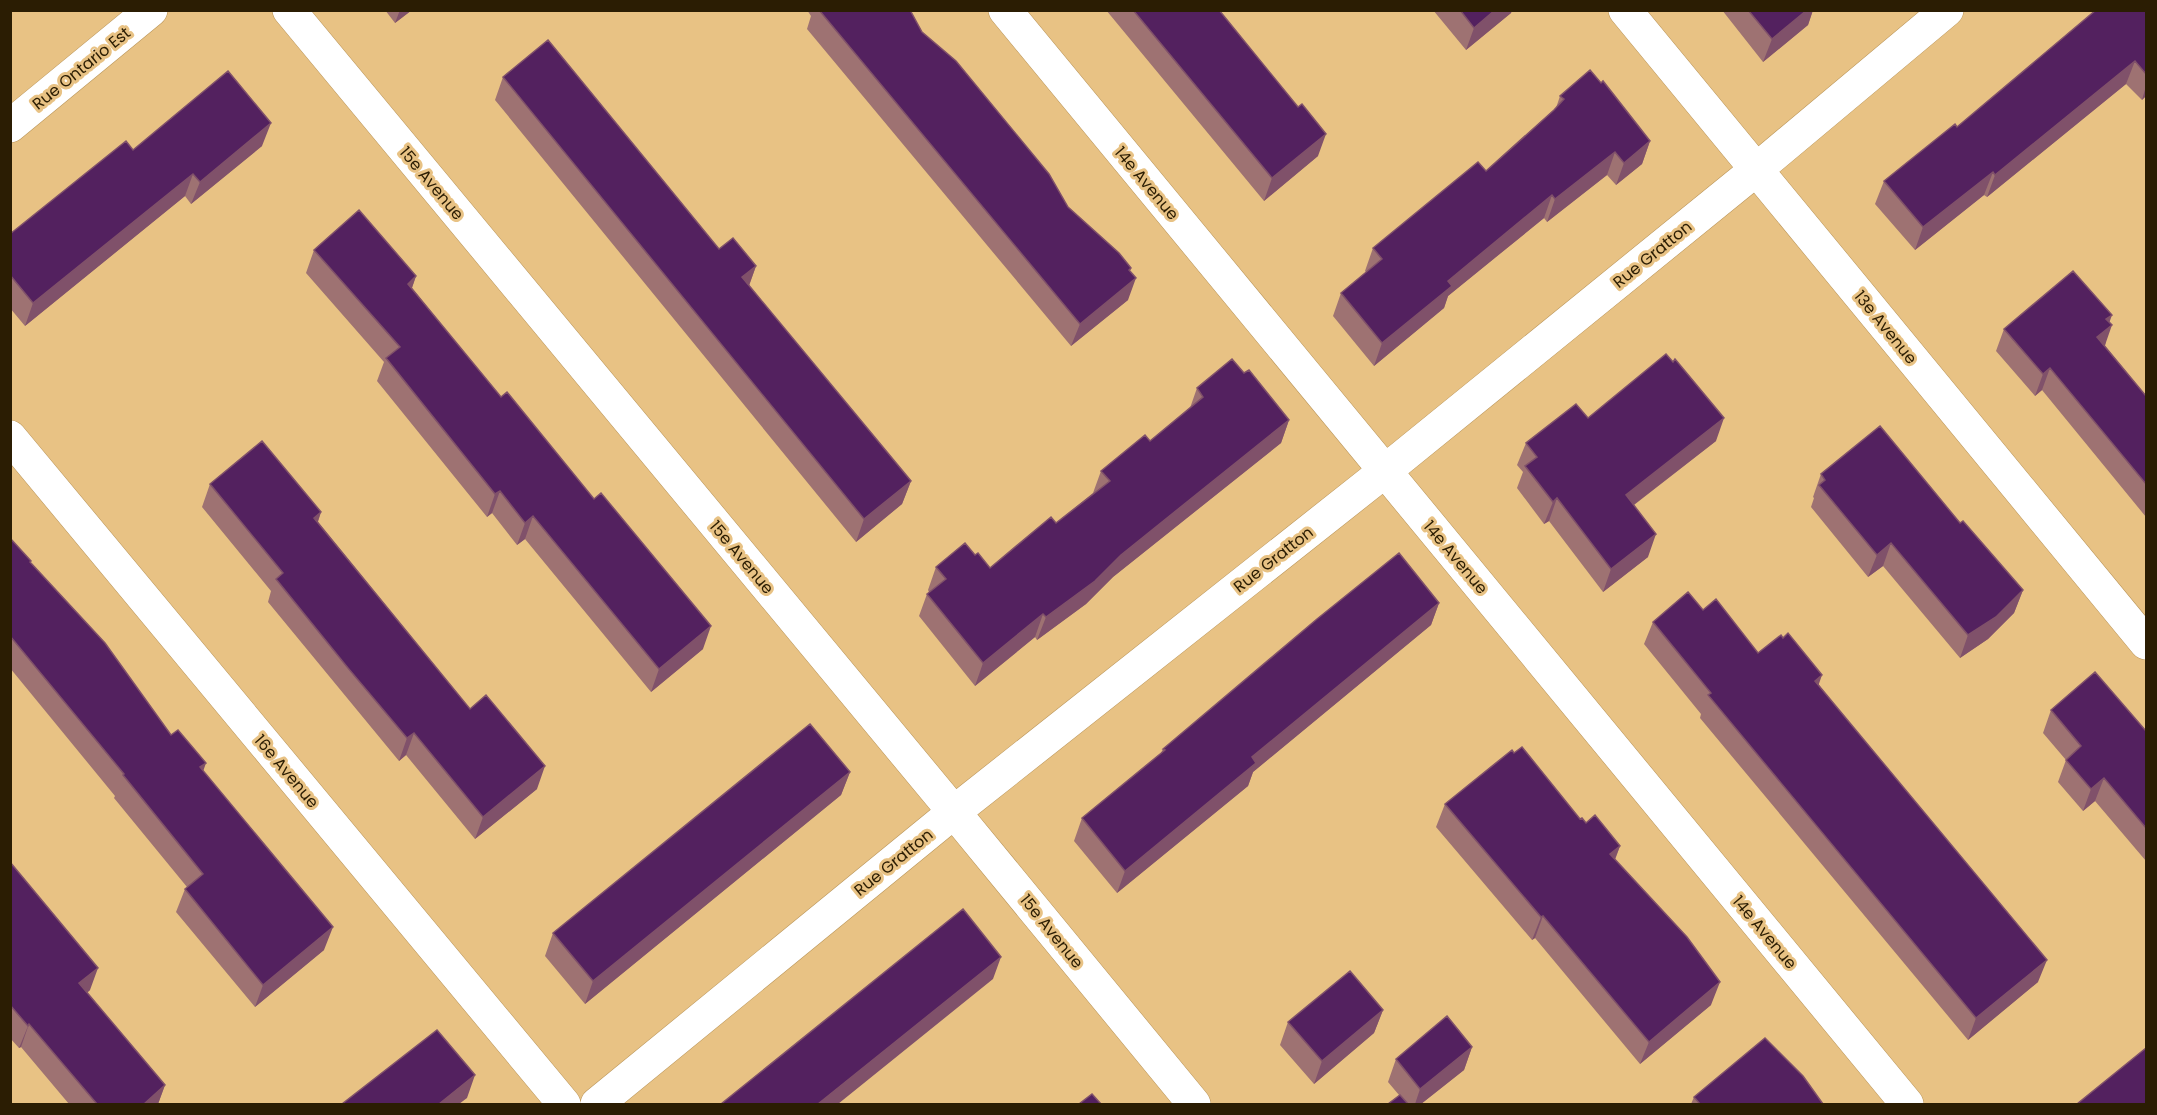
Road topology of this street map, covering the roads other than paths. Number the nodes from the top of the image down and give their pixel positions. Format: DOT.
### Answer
graph roads {
  1 [pos="152,10"];
  2 [pos="289,10"];
  3 [pos="1005,10"];
  4 [pos="1625,10"];
  5 [pos="1947,10"];
  6 [pos="10,126"];
  7 [pos="1757,169"];
  8 [pos="10,437"];
  9 [pos="1385,471"];
  10 [pos="2146,643"];
  11 [pos="954,812"];
  12 [pos="564,1104"];
  13 [pos="597,1104"];
  14 [pos="1194,1104"];
  15 [pos="1907,1104"];
  1 -- 6 [label="street, Rue Ontario Est"];
  2 -- 11 [label="street, 15e Avenue"];
  3 -- 9 [label="street, 14e Avenue"];
  4 -- 7 [label="street, 13e Avenue"];
  5 -- 7 [label="street, Rue Gratton"];
  7 -- 9 [label="street, Rue Gratton"];
  7 -- 10 [label="street, 13e Avenue"];
  8 -- 12 [label="street, 16e Avenue"];
  9 -- 11 [label="street, Rue Gratton"];
  9 -- 15 [label="street, 14e Avenue"];
  11 -- 13 [label="street, Rue Gratton"];
  11 -- 14 [label="street, 15e Avenue"];
}
